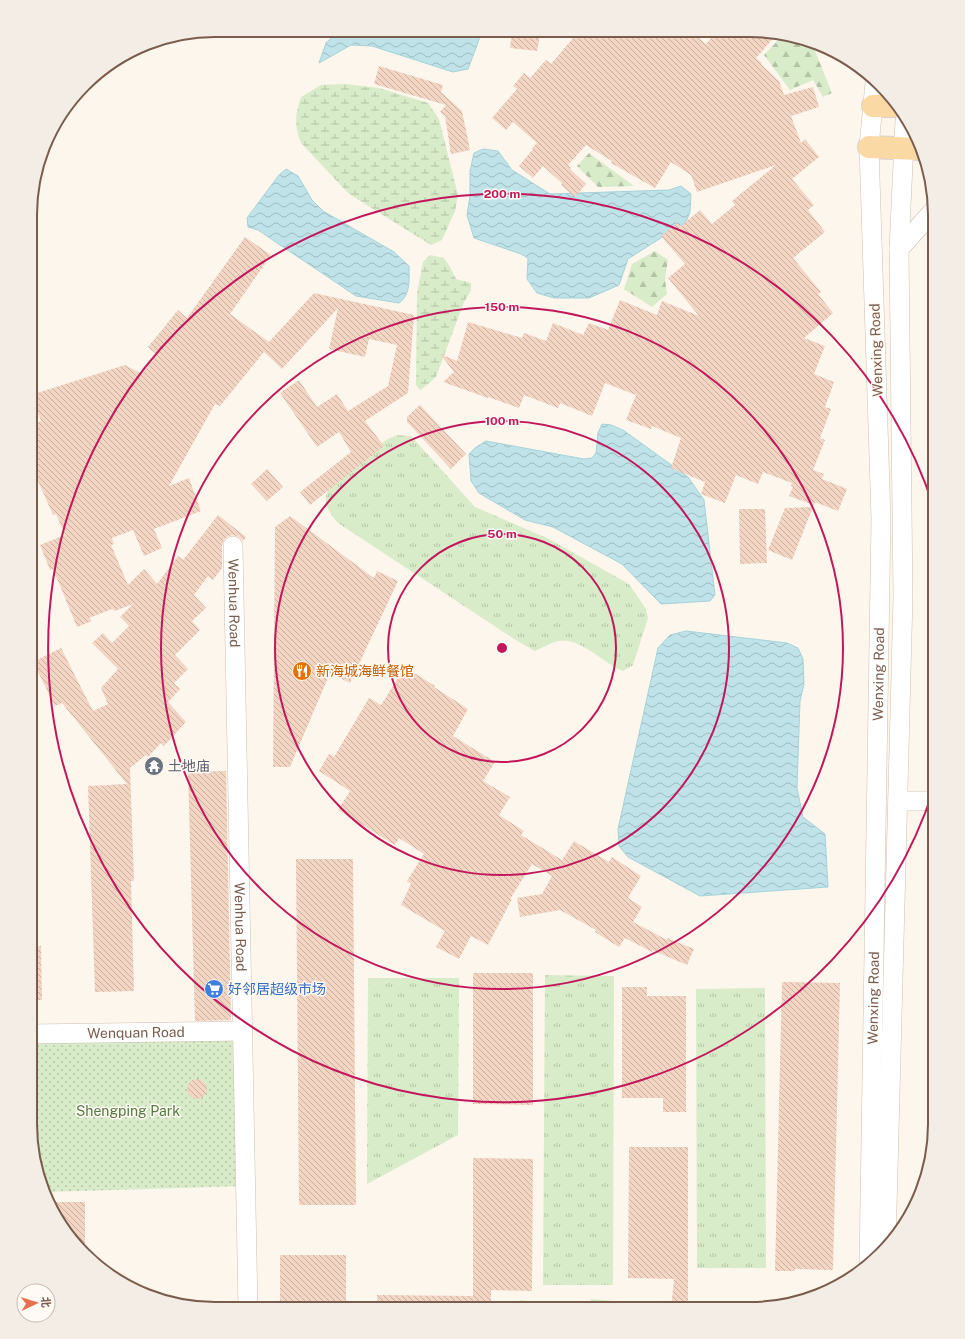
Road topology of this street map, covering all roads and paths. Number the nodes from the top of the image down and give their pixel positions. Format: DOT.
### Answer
graph roads {
  1 [pos="878,92"];
  2 [pos="884,106"];
  3 [pos="908,133"];
  4 [pos="870,147"];
  5 [pos="912,148"];
  6 [pos="928,217"];
  7 [pos="899,249"];
  8 [pos="233,546"];
  9 [pos="928,801"];
  10 [pos="898,802"];
  11 [pos="874,964"];
  12 [pos="893,964"];
  13 [pos="243,1031"];
  14 [pos="37,1034"];
  15 [pos="886,1238"];
  16 [pos="869,1256"];
  17 [pos="248,1302"];
  1 -- 2 [label="street, Wenxing Road"];
  2 -- 4 [label="street, Wenxing Road"];
  3 -- 5 [label="street, Wenxing Road"];
  4 -- 5 [label="main road"];
  4 -- 11 [label="street, Wenxing Road"];
  5 -- 7 [label="street, Wenxing Road"];
  6 -- 7 [label="street"];
  7 -- 10 [label="street, Wenxing Road"];
  8 -- 13 [label="street, Wenhua Road"];
  9 -- 10 [label="street"];
  10 -- 12 [label="street, Wenxing Road"];
  11 -- 12 [label="street"];
  11 -- 16 [label="street, Wenxing Road"];
  12 -- 15 [label="street, Wenxing Road"];
  13 -- 14 [label="street, Wenquan Road"];
  13 -- 17 [label="street, Wenhua Road"];
}
